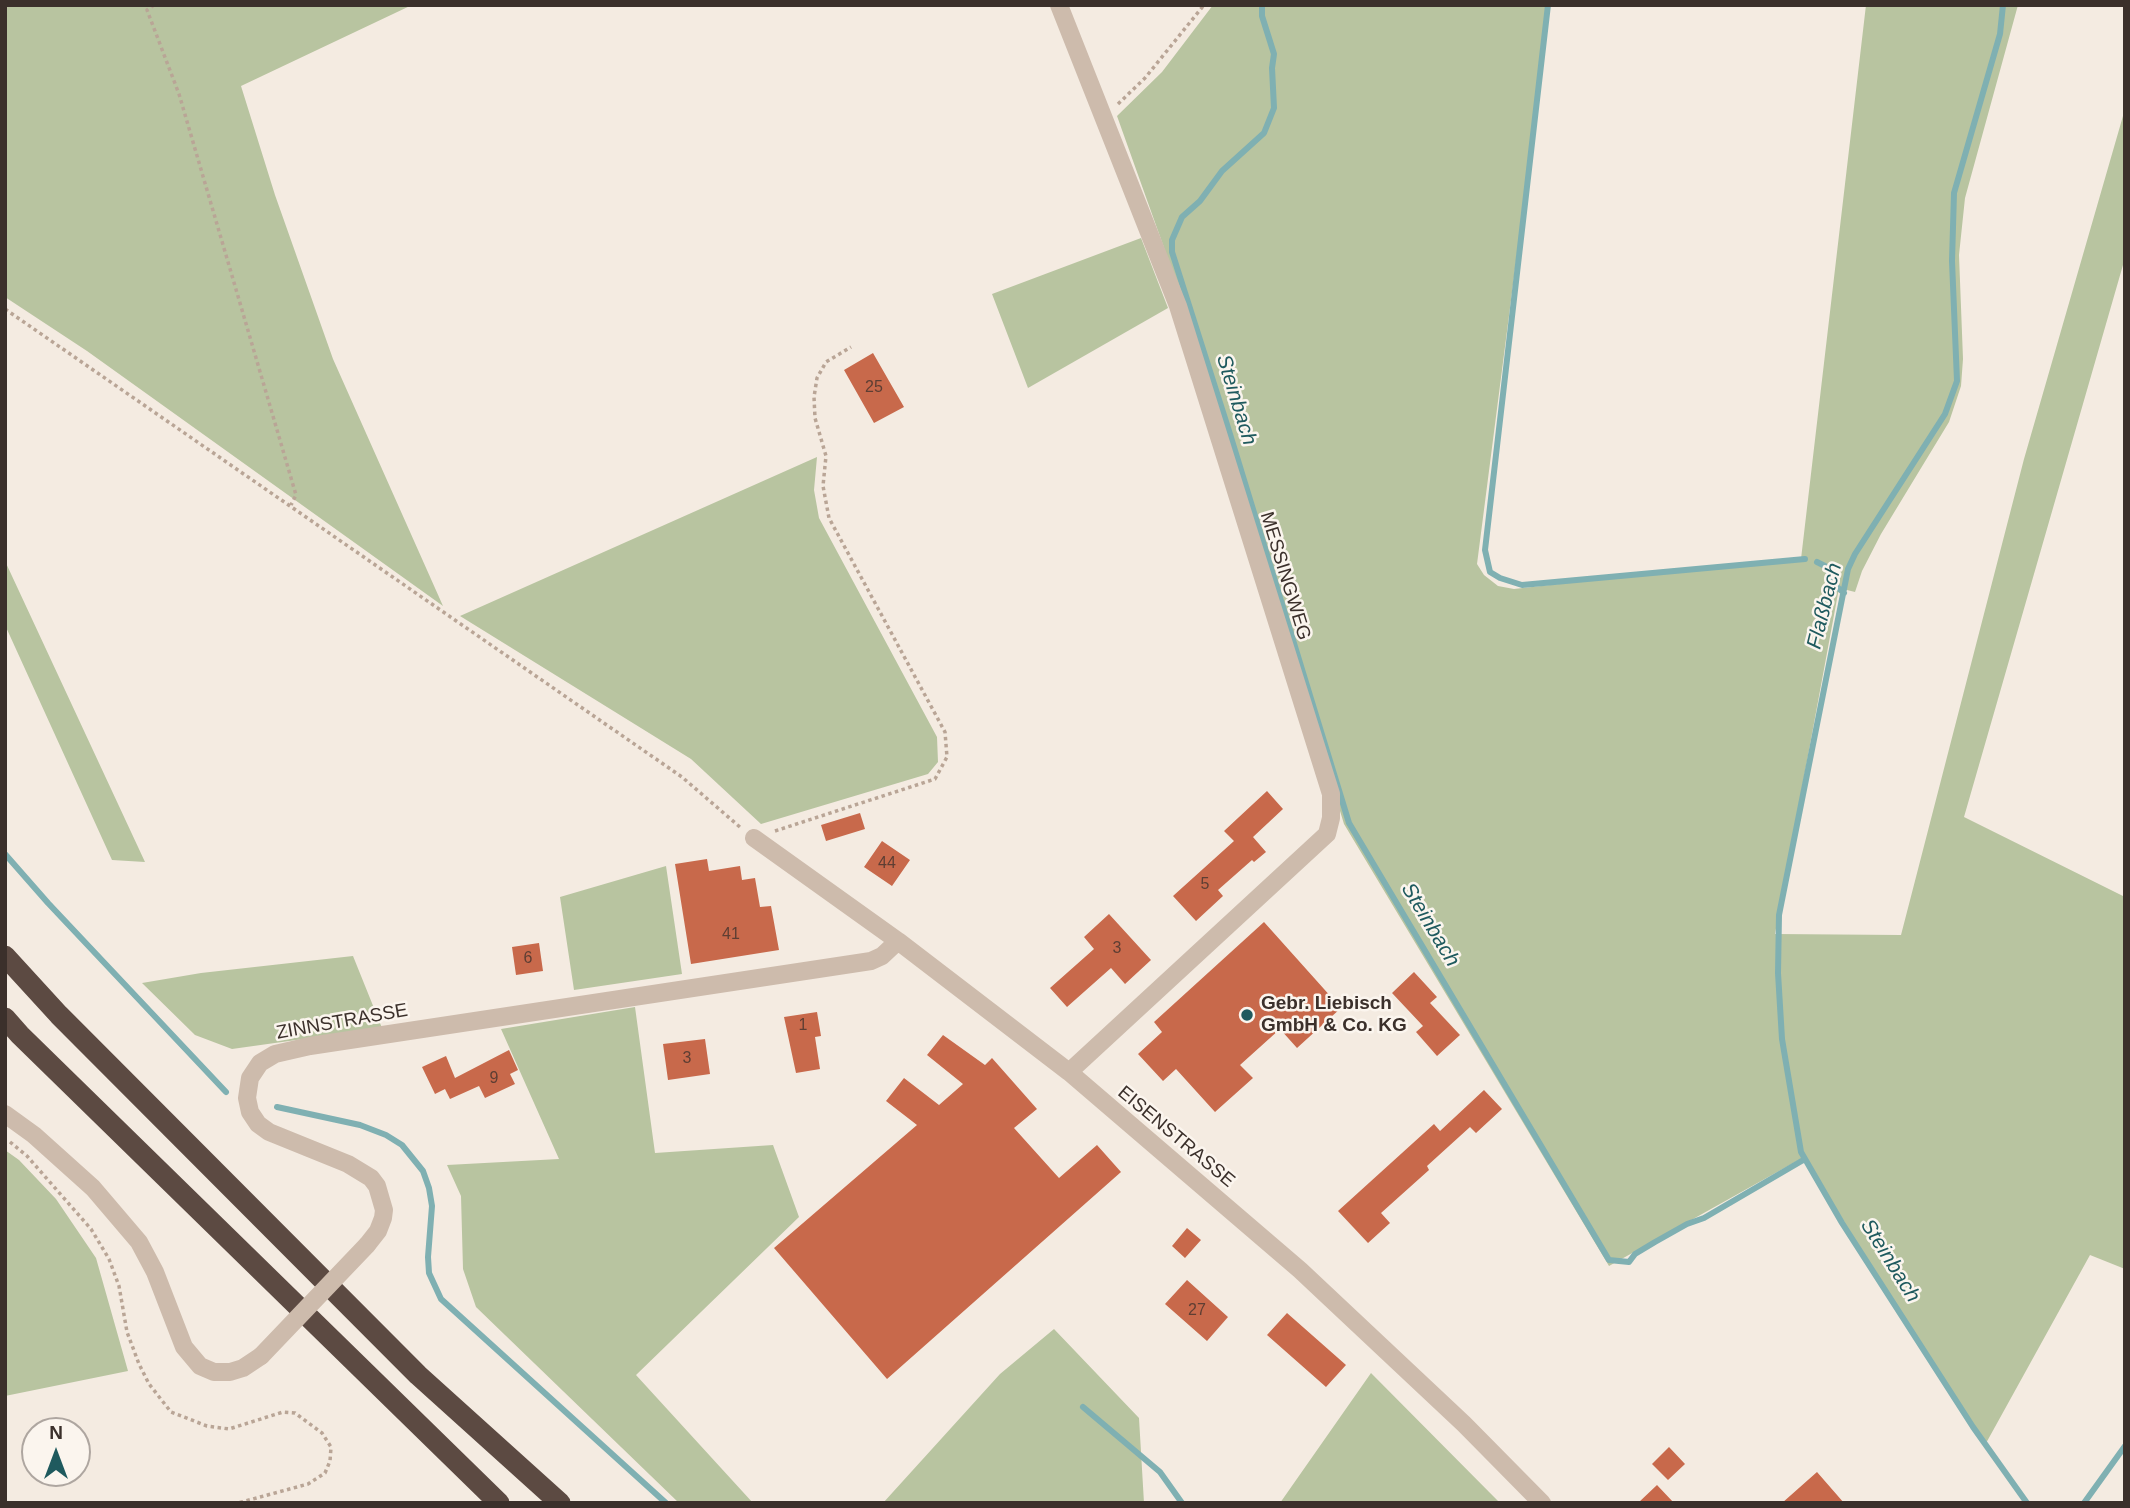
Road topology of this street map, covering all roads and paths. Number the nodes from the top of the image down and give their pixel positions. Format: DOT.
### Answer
graph roads {
  1 [pos="154,5"];
  2 [pos="1059,5"];
  3 [pos="1204,5"];
  4 [pos="145,8"];
  5 [pos="1103,117"];
  6 [pos="5,309"];
  7 [pos="850,347"];
  8 [pos="291,505"];
  9 [pos="754,838"];
  10 [pos="898,941"];
  11 [pos="5,956"];
  12 [pos="5,1018"];
  13 [pos="1069,1072"];
  14 [pos="5,1114"];
  15 [pos="288,1491"];
  16 [pos="238,1503"];
  17 [pos="499,1503"];
  18 [pos="560,1503"];
  19 [pos="1542,1503"];
  1 -- 4 [label="path"];
  2 -- 5 [label="street, MESSINGWEG"];
  3 -- 5 [label="path"];
  4 -- 8 [label="path"];
  5 -- 13 [label="street, MESSINGWEG"];
  6 -- 8 [label="path"];
  7 -- 9 [label="path"];
  8 -- 9 [label="path"];
  9 -- 10 [label="street, EISENSTRASSE"];
  10 -- 13 [label="street, EISENSTRASSE"];
  10 -- 14 [label="street, ZINNSTRASSE, bridge"];
  11 -- 18 [label="highway"];
  12 -- 17 [label="highway"];
  13 -- 19 [label="street, EISENSTRASSE"];
  15 -- 16 [label="path"];
}
